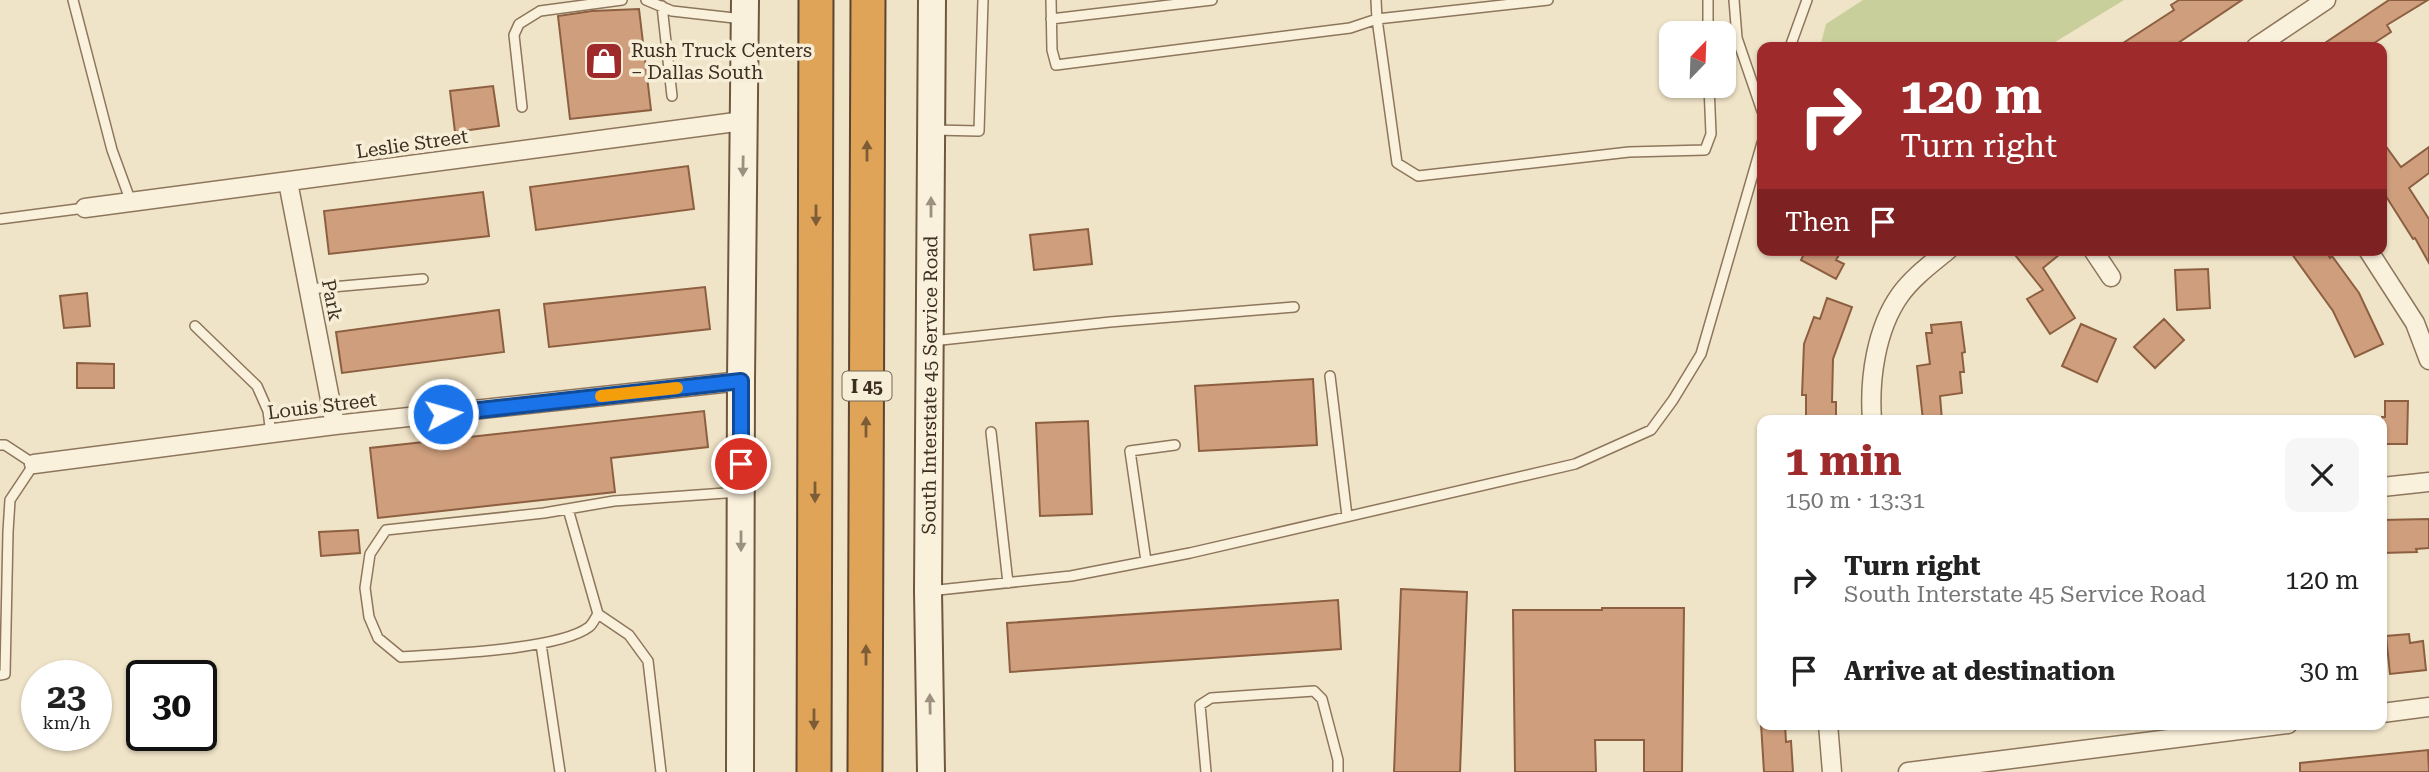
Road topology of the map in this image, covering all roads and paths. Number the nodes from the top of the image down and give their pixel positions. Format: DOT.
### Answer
graph roads {
  1 [pos="73,0"];
  2 [pos="622,0"];
  3 [pos="646,0"];
  4 [pos="816,0"];
  5 [pos="868,0"];
  6 [pos="932,0"];
  7 [pos="983,0"];
  8 [pos="1051,0"];
  9 [pos="1212,0"];
  10 [pos="1376,0"];
  11 [pos="1548,0"];
  12 [pos="1708,0"];
  13 [pos="1734,0"];
  14 [pos="1807,0"];
  15 [pos="2326,0"];
  16 [pos="662,6"];
  17 [pos="745,10"];
  18 [pos="1051,19"];
  19 [pos="1377,19"];
  20 [pos="1708,21"];
  21 [pos="1792,42"];
  22 [pos="2263,42"];
  23 [pos="672,96"];
  24 [pos="1757,96"];
  25 [pos="1710,98"];
  26 [pos="522,107"];
  27 [pos="743,121"];
  28 [pos="931,130"];
  29 [pos="1757,160"];
  30 [pos="288,182"];
  31 [pos="131,202"];
  32 [pos="85,208"];
  33 [pos="0,219"];
  34 [pos="1941,256"];
  35 [pos="2097,256"];
  36 [pos="2372,256"];
  37 [pos="2111,277"];
  38 [pos="423,279"];
  39 [pos="309,289"];
  40 [pos="1294,307"];
  41 [pos="195,326"];
  42 [pos="930,341"];
  43 [pos="2429,360"];
  44 [pos="1330,376"];
  45 [pos="741,381"];
  46 [pos="1872,415"];
  47 [pos="335,425"];
  48 [pos="991,432"];
  49 [pos="271,433"];
  50 [pos="1175,444"];
  51 [pos="0,445"];
  52 [pos="34,464"];
  53 [pos="2429,482"];
  54 [pos="2387,486"];
  55 [pos="741,492"];
  56 [pos="568,509"];
  57 [pos="1347,516"];
  58 [pos="4,533"];
  59 [pos="1146,561"];
  60 [pos="1008,583"];
  61 [pos="928,591"];
  62 [pos="598,614"];
  63 [pos="541,644"];
  64 [pos="0,675"];
  65 [pos="2429,707"];
  66 [pos="2387,712"];
  67 [pos="1828,730"];
  68 [pos="2240,730"];
  69 [pos="560,772"];
  70 [pos="661,772"];
  71 [pos="740,772"];
  72 [pos="814,772"];
  73 [pos="865,772"];
  74 [pos="931,772"];
  75 [pos="1206,772"];
  76 [pos="1338,772"];
  77 [pos="1832,772"];
  78 [pos="1908,772"];
  1 -- 31 [label="lane"];
  2 -- 26 [label="lane"];
  3 -- 16 [label="lane"];
  4 -- 72 [label="highway, I 45, one-way"];
  73 -- 5 [label="highway, I 45, one-way"];
  6 -- 28 [label="main road, South Interstate 45 Service Road"];
  7 -- 28 [label="lane"];
  8 -- 18 [label="lane"];
  9 -- 18 [label="lane"];
  10 -- 19 [label="lane"];
  11 -- 19 [label="lane"];
  12 -- 20 [label="lane"];
  13 -- 24 [label="lane"];
  14 -- 21 [label="lane"];
  15 -- 22 [label="street"];
  16 -- 17 [label="lane"];
  16 -- 23 [label="lane"];
  17 -- 27 [label="main road"];
  18 -- 19 [label="lane"];
  19 -- 25 [label="lane"];
  27 -- 30 [label="street, Leslie Street"];
  27 -- 45 [label="main road, one-way"];
  42 -- 28 [label="main road, South Interstate 45 Service Road, one-way"];
  29 -- 57 [label="lane"];
  30 -- 31 [label="street, Leslie Street"];
  30 -- 39 [label="street, Park"];
  31 -- 32 [label="street, Leslie Street"];
  32 -- 33 [label="lane"];
  34 -- 46 [label="street"];
  35 -- 37 [label="street"];
  36 -- 43 [label="street"];
  38 -- 39 [label="lane"];
  39 -- 47 [label="street, Park"];
  40 -- 42 [label="lane"];
  41 -- 49 [label="lane"];
  42 -- 61 [label="main road, South Interstate 45 Service Road"];
  44 -- 57 [label="lane"];
  45 -- 47 [label="street, Louis Street"];
  45 -- 55 [label="main road"];
  47 -- 49 [label="street, Louis Street"];
  48 -- 60 [label="lane"];
  49 -- 52 [label="street, Louis Street"];
  50 -- 59 [label="lane"];
  51 -- 52 [label="lane"];
  52 -- 58 [label="lane"];
  53 -- 54 [label="street"];
  55 -- 56 [label="lane"];
  55 -- 71 [label="main road, one-way"];
  56 -- 62 [label="lane"];
  56 -- 63 [label="lane"];
  57 -- 59 [label="lane"];
  58 -- 64 [label="lane"];
  59 -- 60 [label="lane"];
  60 -- 61 [label="lane"];
  74 -- 61 [label="main road, South Interstate 45 Service Road, one-way"];
  62 -- 63 [label="lane"];
  62 -- 70 [label="lane"];
  63 -- 69 [label="lane"];
  65 -- 66 [label="street"];
  67 -- 77 [label="street"];
  68 -- 78 [label="street"];
  75 -- 76 [label="lane"];
}
